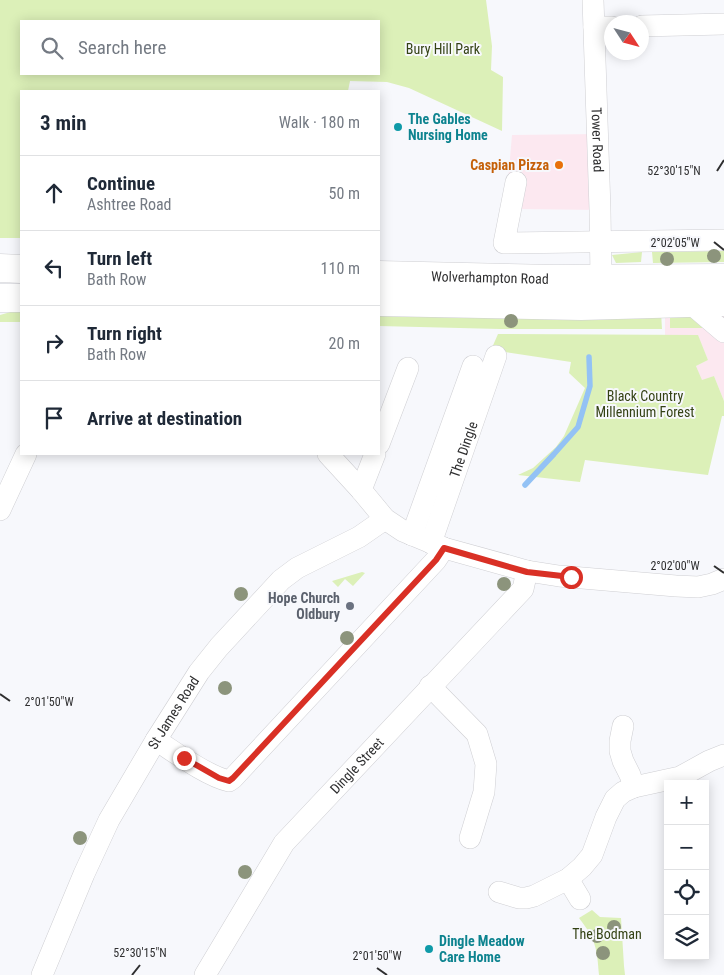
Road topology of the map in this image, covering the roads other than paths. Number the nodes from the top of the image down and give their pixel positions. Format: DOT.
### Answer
graph roads {
  1 [pos="593,0"];
  2 [pos="724,24"];
  3 [pos="649,26"];
  4 [pos="603,27"];
  5 [pos="516,182"];
  6 [pos="724,240"];
  7 [pos="601,241"];
  8 [pos="0,268"];
  9 [pos="20,269"];
  10 [pos="380,275"];
  11 [pos="724,278"];
  12 [pos="601,279"];
  13 [pos="0,298"];
  14 [pos="20,298"];
  15 [pos="380,302"];
  16 [pos="724,302"];
  17 [pos="690,303"];
  18 [pos="644,304"];
  19 [pos="581,306"];
  20 [pos="724,332"];
  21 [pos="496,356"];
  22 [pos="473,366"];
  23 [pos="408,368"];
  24 [pos="380,441"];
  25 [pos="26,455"];
  26 [pos="329,455"];
  27 [pos="375,455"];
  28 [pos="361,490"];
  29 [pos="0,510"];
  30 [pos="386,519"];
  31 [pos="429,542"];
  32 [pos="527,572"];
  33 [pos="724,579"];
  34 [pos="430,686"];
  35 [pos="623,726"];
  36 [pos="156,740"];
  37 [pos="724,755"];
  38 [pos="634,787"];
  39 [pos="470,838"];
  40 [pos="568,879"];
  41 [pos="500,892"];
  42 [pos="580,899"];
  43 [pos="42,975"];
  44 [pos="205,975"];
  1 -- 4 [label="street, Tower Road"];
  2 -- 3 [label="street"];
  4 -- 7 [label="street, Tower Road"];
  5 -- 7 [label="street"];
  6 -- 7 [label="street"];
  7 -- 12 [label="street, Tower Road"];
  8 -- 9 [label="highway"];
  10 -- 12 [label="highway, Wolverhampton Road"];
  11 -- 12 [label="highway, Wolverhampton Road"];
  12 -- 18 [label="highway"];
  12 -- 19 [label="highway"];
  13 -- 14 [label="highway"];
  15 -- 19 [label="highway, Wolverhampton Road"];
  16 -- 17 [label="highway"];
  17 -- 18 [label="highway"];
  17 -- 20 [label="street"];
  18 -- 19 [label="highway, Wolverhampton Road"];
  21 -- 31 [label="street, The Dingle"];
  22 -- 31 [label="street"];
  23 -- 24 [label="street"];
  25 -- 29 [label="street"];
  26 -- 28 [label="street"];
  27 -- 28 [label="street"];
  28 -- 30 [label="street"];
  30 -- 31 [label="street"];
  30 -- 36 [label="street, St James Road"];
  31 -- 32 [label="street"];
  31 -- 36 [label="street"];
  32 -- 33 [label="street"];
  32 -- 34 [label="street, Dingle Street"];
  34 -- 39 [label="street"];
  34 -- 44 [label="street, Dingle Street"];
  35 -- 38 [label="street"];
  36 -- 43 [label="street, St James Road"];
  37 -- 38 [label="street"];
  38 -- 40 [label="street"];
  40 -- 41 [label="street"];
  40 -- 42 [label="street"];
}
